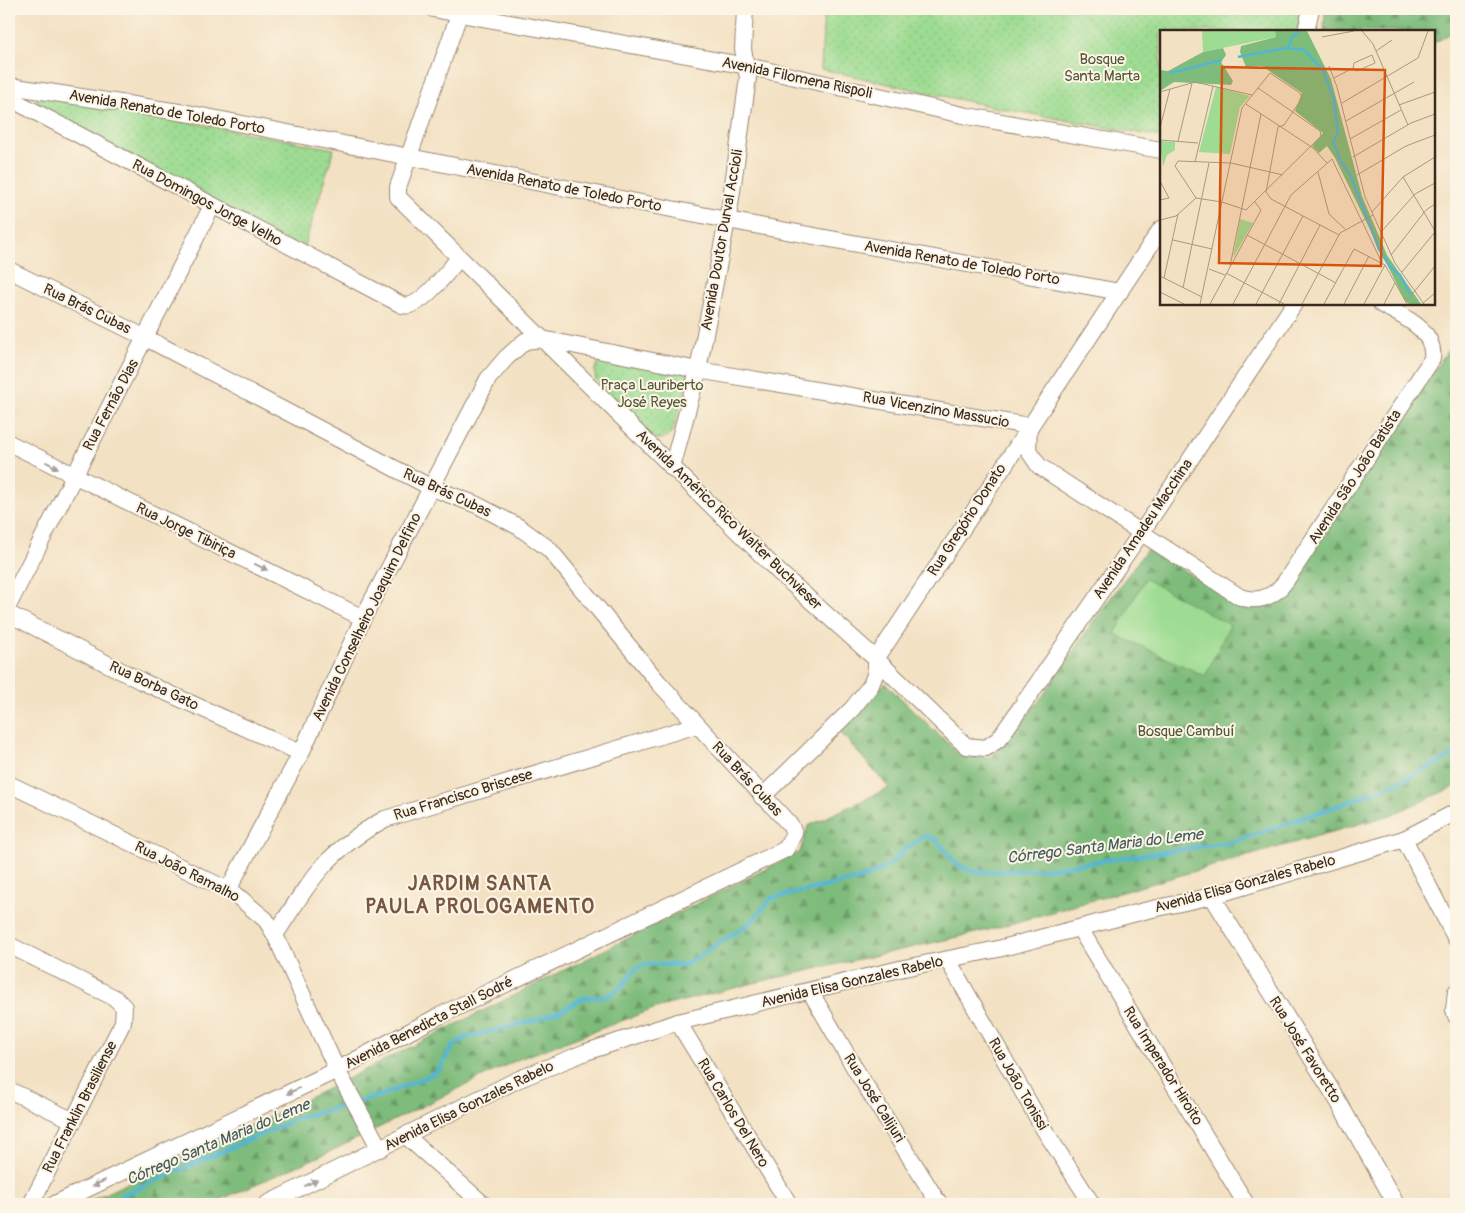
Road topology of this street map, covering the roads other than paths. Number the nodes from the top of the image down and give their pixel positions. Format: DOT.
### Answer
graph roads {
  1 [pos="432,9"];
  2 [pos="745,9"];
  3 [pos="1311,9"];
  4 [pos="460,11"];
  5 [pos="1306,30"];
  6 [pos="747,66"];
  7 [pos="9,86"];
  8 [pos="9,98"];
  9 [pos="1160,150"];
  10 [pos="410,157"];
  11 [pos="212,206"];
  12 [pos="727,220"];
  13 [pos="1160,231"];
  14 [pos="459,258"];
  15 [pos="9,270"];
  16 [pos="1120,292"];
  17 [pos="1293,305"];
  18 [pos="1384,305"];
  19 [pos="146,338"];
  20 [pos="542,339"];
  21 [pos="698,370"];
  22 [pos="1029,426"];
  23 [pos="9,443"];
  24 [pos="672,468"];
  25 [pos="73,476"];
  26 [pos="430,487"];
  27 [pos="1141,533"];
  28 [pos="1261,598"];
  29 [pos="9,604"];
  30 [pos="9,614"];
  31 [pos="363,618"];
  32 [pos="876,659"];
  33 [pos="698,725"];
  34 [pos="986,748"];
  35 [pos="301,753"];
  36 [pos="9,784"];
  37 [pos="762,797"];
  38 [pos="1456,812"];
  39 [pos="794,833"];
  40 [pos="1404,839"];
  41 [pos="228,890"];
  42 [pos="1212,896"];
  43 [pos="1080,929"];
  44 [pos="275,935"];
  45 [pos="1456,939"];
  46 [pos="9,945"];
  47 [pos="948,960"];
  48 [pos="810,991"];
  49 [pos="1456,992"];
  50 [pos="1456,1016"];
  51 [pos="678,1022"];
  52 [pos="338,1070"];
  53 [pos="9,1090"];
  54 [pos="74,1121"];
  55 [pos="405,1135"];
  56 [pos="380,1149"];
  57 [pos="31,1204"];
  58 [pos="55,1204"];
  59 [pos="267,1204"];
  60 [pos="483,1204"];
  61 [pos="789,1204"];
  62 [pos="939,1204"];
  63 [pos="1092,1204"];
  64 [pos="1246,1204"];
  65 [pos="1396,1204"];
  1 -- 4 [label="street, Avenida Filomena Rispoli"];
  2 -- 6 [label="street, Avenida Doutor Durval Accioli"];
  3 -- 5 [label="street"];
  4 -- 6 [label="street, Avenida Filomena Rispoli"];
  4 -- 10 [label="street"];
  6 -- 9 [label="street, Avenida Filomena Rispoli"];
  6 -- 12 [label="street, Avenida Doutor Durval Accioli"];
  7 -- 10 [label="street, Avenida Renato de Toledo Porto"];
  8 -- 11 [label="street, Rua Domingos Jorge Velho"];
  10 -- 12 [label="street, Avenida Renato de Toledo Porto"];
  10 -- 14 [label="street, Avenida Américo Rico Walter Buchvieser"];
  11 -- 14 [label="street, Rua Domingos Jorge Velho"];
  11 -- 19 [label="street, Rua Fernão Dias"];
  12 -- 16 [label="street, Avenida Renato de Toledo Porto"];
  12 -- 21 [label="street, Avenida Doutor Durval Accioli"];
  13 -- 16 [label="street, Rua Gregório Donato"];
  14 -- 20 [label="street, Avenida Américo Rico Walter Buchvieser"];
  15 -- 19 [label="street, Rua Brás Cubas"];
  16 -- 22 [label="street, Rua Gregório Donato"];
  17 -- 27 [label="street, Avenida Amadeu Macchina"];
  18 -- 28 [label="street, Avenida São João Batista"];
  19 -- 25 [label="street, Rua Fernão Dias"];
  19 -- 26 [label="street, Rua Brás Cubas"];
  20 -- 21 [label="street, Rua Vicenzino Massucio"];
  20 -- 24 [label="street, Avenida Américo Rico Walter Buchvieser"];
  20 -- 26 [label="street, Avenida Conselheiro Joaquim Delfino"];
  21 -- 22 [label="street, Rua Vicenzino Massucio"];
  21 -- 24 [label="street, Avenida Doutor Durval Accioli"];
  22 -- 27 [label="street, Rua Vicenzino Massucio"];
  22 -- 32 [label="street, Rua Gregório Donato"];
  23 -- 25 [label="street, Rua Jorge Tibiriça, one-way"];
  24 -- 32 [label="street, Avenida Américo Rico Walter Buchvieser"];
  25 -- 29 [label="street, Rua Fernão Dias"];
  25 -- 31 [label="street, Rua Jorge Tibiriça, one-way"];
  26 -- 31 [label="street, Avenida Conselheiro Joaquim Delfino"];
  26 -- 33 [label="street, Rua Brás Cubas"];
  27 -- 28 [label="street, Rua Vicenzino Massucio"];
  27 -- 34 [label="street, Avenida Amadeu Macchina"];
  30 -- 35 [label="street, Rua Borba Gato"];
  31 -- 35 [label="street, Avenida Conselheiro Joaquim Delfino"];
  32 -- 34 [label="street, Avenida Américo Rico Walter Buchvieser"];
  32 -- 37 [label="street, Rua Gregório Donato"];
  33 -- 37 [label="street, Rua Brás Cubas"];
  33 -- 44 [label="street, Rua Francisco Briscese"];
  35 -- 41 [label="street, Avenida Conselheiro Joaquim Delfino"];
  36 -- 41 [label="street, Rua João Ramalho"];
  37 -- 39 [label="street, Rua Brás Cubas"];
  38 -- 40 [label="street, Avenida Elisa Gonzales Rabelo"];
  39 -- 52 [label="street, Avenida Benedicta Stall Sodré"];
  40 -- 42 [label="street, Avenida Elisa Gonzales Rabelo"];
  40 -- 45 [label="street"];
  41 -- 44 [label="street, Rua João Ramalho"];
  42 -- 43 [label="street, Avenida Elisa Gonzales Rabelo"];
  42 -- 65 [label="street, Rua José Favoretto"];
  43 -- 47 [label="street, Avenida Elisa Gonzales Rabelo"];
  43 -- 64 [label="street, Rua Imperador Hiroito"];
  44 -- 52 [label="street, Rua João Ramalho"];
  46 -- 54 [label="street, Rua Franklin Brasiliense"];
  47 -- 48 [label="street, Avenida Elisa Gonzales Rabelo"];
  47 -- 63 [label="street, Rua João Tonissi"];
  48 -- 51 [label="street, Avenida Elisa Gonzales Rabelo"];
  48 -- 62 [label="street, Rua José Calijuri"];
  49 -- 50 [label="street"];
  51 -- 55 [label="street, Avenida Elisa Gonzales Rabelo"];
  51 -- 61 [label="street, Rua Carlos Del Nero"];
  52 -- 56 [label="street, Rua João Ramalho"];
  52 -- 58 [label="street, Avenida Benedicta Stall Sodré, one-way"];
  53 -- 54 [label="street"];
  54 -- 57 [label="street, Rua Franklin Brasiliense"];
  55 -- 56 [label="street, Avenida Elisa Gonzales Rabelo"];
  55 -- 60 [label="street"];
  59 -- 56 [label="street, Avenida Elisa Gonzales Rabelo, one-way"];
}
